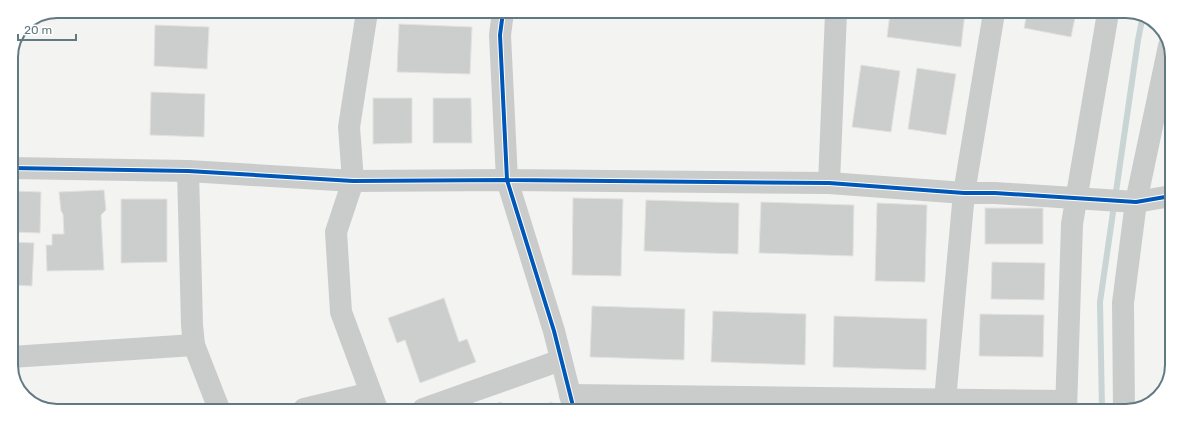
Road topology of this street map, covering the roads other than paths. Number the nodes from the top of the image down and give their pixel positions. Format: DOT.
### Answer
graph roads {
  1 [pos="366,18"];
  2 [pos="503,18"];
  3 [pos="836,18"];
  4 [pos="993,18"];
  5 [pos="1107,18"];
  6 [pos="1165,65"];
  7 [pos="18,168"];
  8 [pos="188,171"];
  9 [pos="507,180"];
  10 [pos="353,181"];
  11 [pos="829,183"];
  12 [pos="964,193"];
  13 [pos="1165,197"];
  14 [pos="1076,198"];
  15 [pos="1136,202"];
  16 [pos="194,345"];
  17 [pos="18,357"];
  18 [pos="561,360"];
  19 [pos="374,401"];
  20 [pos="572,402"];
  21 [pos="217,404"];
  22 [pos="348,404"];
  23 [pos="440,404"];
  24 [pos="781,404"];
  25 [pos="944,404"];
  26 [pos="1066,404"];
  27 [pos="1124,404"];
  1 -- 10 [label="street"];
  2 -- 9 [label="street"];
  3 -- 11 [label="street"];
  4 -- 12 [label="street"];
  5 -- 14 [label="street"];
  6 -- 15 [label="street"];
  7 -- 8 [label="street"];
  8 -- 10 [label="street"];
  8 -- 16 [label="street"];
  9 -- 10 [label="street"];
  9 -- 11 [label="street"];
  9 -- 18 [label="street"];
  10 -- 19 [label="street"];
  11 -- 12 [label="street"];
  12 -- 14 [label="street"];
  12 -- 25 [label="street"];
  13 -- 15 [label="street"];
  14 -- 15 [label="street"];
  14 -- 26 [label="street"];
  15 -- 27 [label="street"];
  16 -- 17 [label="street"];
  16 -- 21 [label="street"];
  18 -- 20 [label="street"];
  18 -- 23 [label="street"];
  19 -- 22 [label="street"];
  20 -- 24 [label="street"];
}
